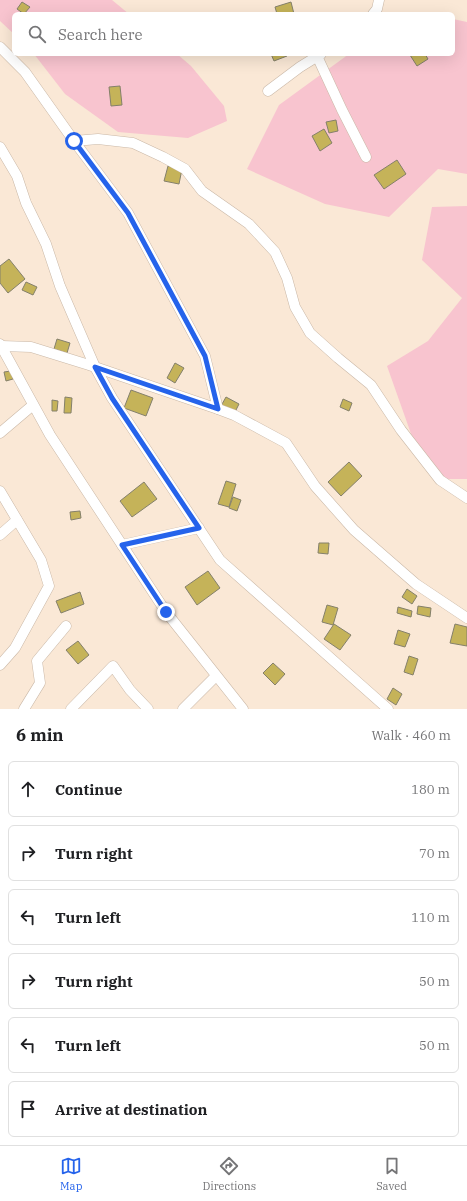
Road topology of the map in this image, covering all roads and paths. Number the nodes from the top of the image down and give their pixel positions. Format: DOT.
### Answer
graph roads {
  1 [pos="379,0"];
  2 [pos="375,12"];
  3 [pos="0,47"];
  4 [pos="317,56"];
  5 [pos="319,56"];
  6 [pos="268,91"];
  7 [pos="74,141"];
  8 [pos="0,147"];
  9 [pos="366,156"];
  10 [pos="1,345"];
  11 [pos="95,367"];
  12 [pos="34,405"];
  13 [pos="218,409"];
  14 [pos="0,433"];
  15 [pos="0,491"];
  16 [pos="467,498"];
  17 [pos="17,520"];
  18 [pos="199,528"];
  19 [pos="0,535"];
  20 [pos="122,545"];
  21 [pos="467,618"];
  22 [pos="66,626"];
  23 [pos="0,665"];
  24 [pos="216,676"];
  25 [pos="24,709"];
  26 [pos="71,709"];
  27 [pos="148,709"];
  28 [pos="183,709"];
  29 [pos="243,709"];
  30 [pos="388,709"];
  1 -- 2 [label="street"];
  3 -- 7 [label="street"];
  4 -- 6 [label="street"];
  5 -- 9 [label="street"];
  7 -- 13 [label="street"];
  7 -- 16 [label="street"];
  8 -- 11 [label="street"];
  10 -- 11 [label="street"];
  10 -- 12 [label="street"];
  11 -- 13 [label="street"];
  11 -- 18 [label="street"];
  12 -- 14 [label="street"];
  12 -- 20 [label="street"];
  13 -- 21 [label="street"];
  15 -- 17 [label="street"];
  17 -- 19 [label="street"];
  17 -- 23 [label="street"];
  18 -- 20 [label="street"];
  18 -- 30 [label="street"];
  20 -- 24 [label="street"];
  22 -- 25 [label="street"];
  24 -- 28 [label="street"];
  24 -- 29 [label="street"];
  26 -- 27 [label="street"];
}
